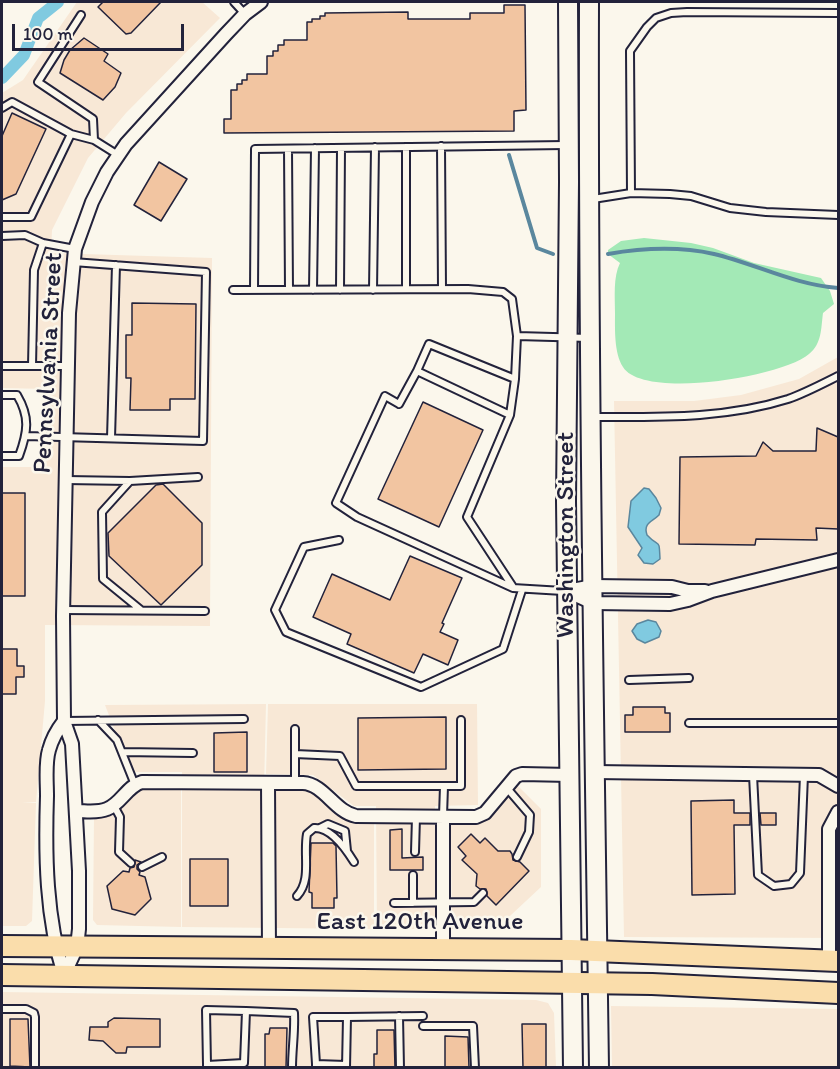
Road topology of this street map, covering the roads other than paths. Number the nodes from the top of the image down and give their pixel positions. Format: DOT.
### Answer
graph roads {
  1 [pos="234,2"];
  2 [pos="261,2"];
  3 [pos="568,2"];
  4 [pos="589,2"];
  5 [pos="838,13"];
  6 [pos="245,14"];
  7 [pos="81,15"];
  8 [pos="2,108"];
  9 [pos="71,134"];
  10 [pos="94,140"];
  11 [pos="569,144"];
  12 [pos="441,146"];
  13 [pos="375,147"];
  14 [pos="406,147"];
  15 [pos="288,148"];
  16 [pos="315,148"];
  17 [pos="341,148"];
  18 [pos="118,155"];
  19 [pos="631,193"];
  20 [pos="589,199"];
  21 [pos="838,215"];
  22 [pos="2,217"];
  23 [pos="2,236"];
  24 [pos="43,243"];
  25 [pos="75,249"];
  26 [pos="72,262"];
  27 [pos="116,265"];
  28 [pos="442,289"];
  29 [pos="233,290"];
  30 [pos="254,290"];
  31 [pos="289,290"];
  32 [pos="313,290"];
  33 [pos="340,290"];
  34 [pos="373,290"];
  35 [pos="406,290"];
  36 [pos="517,336"];
  37 [pos="567,338"];
  38 [pos="590,338"];
  39 [pos="2,366"];
  40 [pos="32,366"];
  41 [pos="68,366"];
  42 [pos="417,371"];
  43 [pos="838,376"];
  44 [pos="515,380"];
  45 [pos="2,395"];
  46 [pos="510,415"];
  47 [pos="591,417"];
  48 [pos="26,436"];
  49 [pos="67,436"];
  50 [pos="111,438"];
  51 [pos="2,456"];
  52 [pos="198,477"];
  53 [pos="66,480"];
  54 [pos="130,482"];
  55 [pos="339,540"];
  56 [pos="838,560"];
  57 [pos="513,588"];
  58 [pos="522,590"];
  59 [pos="567,591"];
  60 [pos="712,591"];
  61 [pos="593,595"];
  62 [pos="63,610"];
  63 [pos="141,610"];
  64 [pos="205,611"];
  65 [pos="569,675"];
  66 [pos="689,678"];
  67 [pos="629,680"];
  68 [pos="244,718"];
  69 [pos="98,720"];
  70 [pos="461,720"];
  71 [pos="64,721"];
  72 [pos="689,723"];
  73 [pos="838,723"];
  74 [pos="295,729"];
  75 [pos="122,752"];
  76 [pos="193,753"];
  77 [pos="295,754"];
  78 [pos="595,772"];
  79 [pos="570,775"];
  80 [pos="753,775"];
  81 [pos="804,775"];
  82 [pos="268,783"];
  83 [pos="295,783"];
  84 [pos="135,785"];
  85 [pos="444,786"];
  86 [pos="838,786"];
  87 [pos="506,787"];
  88 [pos="113,806"];
  89 [pos="77,811"];
  90 [pos="838,812"];
  91 [pos="416,817"];
  92 [pos="442,817"];
  93 [pos="320,828"];
  94 [pos="347,851"];
  95 [pos="415,852"];
  96 [pos="162,857"];
  97 [pos="517,857"];
  98 [pos="354,862"];
  99 [pos="131,863"];
  100 [pos="142,867"];
  101 [pos="413,875"];
  102 [pos="483,893"];
  103 [pos="297,896"];
  104 [pos="394,903"];
  105 [pos="413,903"];
  106 [pos="442,903"];
  107 [pos="2,946"];
  108 [pos="55,947"];
  109 [pos="77,947"];
  110 [pos="269,949"];
  111 [pos="442,950"];
  112 [pos="571,950"];
  113 [pos="598,951"];
  114 [pos="834,961"];
  115 [pos="2,975"];
  116 [pos="64,975"];
  117 [pos="571,982"];
  118 [pos="597,983"];
  119 [pos="838,993"];
  120 [pos="2,1009"];
  121 [pos="246,1011"];
  122 [pos="399,1016"];
  123 [pos="423,1016"];
  124 [pos="347,1017"];
  125 [pos="423,1026"];
  126 [pos="207,1066"];
  127 [pos="316,1066"];
  128 [pos="346,1066"];
  129 [pos="34,1068"];
  130 [pos="292,1068"];
  131 [pos="400,1068"];
  132 [pos="476,1068"];
  133 [pos="573,1068"];
  134 [pos="599,1068"];
  1 -- 6 [label="lane"];
  2 -- 6 [label="street, Pennsylvania Street"];
  3 -- 11 [label="main road, Washington Street"];
  4 -- 20 [label="main road, Washington Street"];
  5 -- 19 [label="lane"];
  6 -- 18 [label="street, Pennsylvania Street"];
  7 -- 10 [label="lane"];
  8 -- 9 [label="lane"];
  9 -- 10 [label="lane"];
  9 -- 22 [label="lane"];
  10 -- 18 [label="lane"];
  11 -- 12 [label="lane"];
  11 -- 37 [label="main road, Washington Street"];
  12 -- 14 [label="lane"];
  12 -- 28 [label="lane"];
  13 -- 14 [label="lane"];
  13 -- 17 [label="lane"];
  13 -- 34 [label="lane"];
  14 -- 35 [label="lane"];
  15 -- 16 [label="lane"];
  15 -- 30 [label="lane"];
  15 -- 31 [label="lane"];
  16 -- 17 [label="lane"];
  16 -- 32 [label="lane"];
  17 -- 33 [label="lane"];
  18 -- 25 [label="street, Pennsylvania Street"];
  19 -- 20 [label="lane"];
  19 -- 21 [label="lane"];
  20 -- 38 [label="main road, Washington Street"];
  23 -- 24 [label="lane"];
  24 -- 25 [label="lane"];
  24 -- 40 [label="lane"];
  25 -- 26 [label="street, Pennsylvania Street"];
  26 -- 27 [label="lane"];
  26 -- 41 [label="street, Pennsylvania Street"];
  27 -- 50 [label="lane"];
  27 -- 50 [label="lane"];
  28 -- 35 [label="lane"];
  28 -- 36 [label="lane"];
  29 -- 30 [label="lane"];
  30 -- 31 [label="lane"];
  31 -- 32 [label="lane"];
  32 -- 33 [label="lane"];
  33 -- 34 [label="lane"];
  34 -- 35 [label="lane"];
  36 -- 37 [label="lane"];
  36 -- 44 [label="lane"];
  37 -- 38 [label="lane"];
  37 -- 59 [label="main road, Washington Street"];
  38 -- 47 [label="main road, Washington Street"];
  39 -- 40 [label="lane"];
  40 -- 41 [label="lane"];
  41 -- 49 [label="street, Pennsylvania Street"];
  42 -- 44 [label="lane"];
  42 -- 46 [label="lane"];
  42 -- 57 [label="lane"];
  43 -- 47 [label="lane"];
  44 -- 46 [label="lane"];
  45 -- 48 [label="lane"];
  46 -- 57 [label="lane"];
  47 -- 61 [label="main road, Washington Street"];
  48 -- 49 [label="lane"];
  48 -- 51 [label="lane"];
  49 -- 50 [label="lane"];
  49 -- 53 [label="street, Pennsylvania Street"];
  52 -- 54 [label="lane"];
  53 -- 54 [label="lane"];
  53 -- 62 [label="street, Pennsylvania Street"];
  54 -- 63 [label="lane"];
  55 -- 58 [label="lane"];
  56 -- 60 [label="street"];
  57 -- 58 [label="lane"];
  58 -- 59 [label="lane"];
  59 -- 61 [label="street"];
  59 -- 61 [label="street"];
  59 -- 65 [label="main road, Washington Street"];
  60 -- 61 [label="street"];
  60 -- 61 [label="street"];
  61 -- 78 [label="main road, Washington Street"];
  62 -- 63 [label="lane"];
  62 -- 71 [label="street, Pennsylvania Street"];
  63 -- 64 [label="lane"];
  65 -- 78 [label="main road"];
  65 -- 79 [label="main road, Washington Street"];
  66 -- 67 [label="lane"];
  68 -- 69 [label="lane"];
  69 -- 71 [label="lane"];
  69 -- 75 [label="lane"];
  70 -- 85 [label="lane"];
  71 -- 89 [label="street, Pennsylvania Street"];
  71 -- 108 [label="street, Pennsylvania Street"];
  72 -- 73 [label="lane"];
  74 -- 77 [label="lane"];
  75 -- 76 [label="lane"];
  75 -- 84 [label="lane"];
  77 -- 83 [label="lane"];
  77 -- 85 [label="lane"];
  78 -- 80 [label="street"];
  78 -- 113 [label="main road, Washington Street"];
  79 -- 87 [label="street"];
  79 -- 112 [label="main road, Washington Street"];
  80 -- 81 [label="street"];
  80 -- 81 [label="lane"];
  81 -- 86 [label="street"];
  82 -- 83 [label="street"];
  82 -- 84 [label="street"];
  82 -- 110 [label="street"];
  83 -- 91 [label="street"];
  84 -- 88 [label="street"];
  85 -- 92 [label="lane"];
  87 -- 92 [label="street"];
  87 -- 97 [label="lane"];
  88 -- 89 [label="street"];
  88 -- 99 [label="lane"];
  89 -- 109 [label="street, Pennsylvania Street"];
  90 -- 114 [label="street"];
  91 -- 92 [label="street"];
  91 -- 95 [label="lane"];
  92 -- 106 [label="street"];
  93 -- 94 [label="lane"];
  93 -- 94 [label="lane"];
  93 -- 103 [label="lane"];
  94 -- 98 [label="lane"];
  96 -- 100 [label="lane"];
  101 -- 105 [label="lane"];
  102 -- 106 [label="lane"];
  104 -- 105 [label="lane"];
  105 -- 106 [label="lane"];
  106 -- 111 [label="street"];
  107 -- 108 [label="main road, East 120th Avenue"];
  108 -- 109 [label="main road, East 120th Avenue"];
  108 -- 116 [label="street, Pennsylvania Street"];
  109 -- 110 [label="main road, East 120th Avenue"];
  109 -- 116 [label="street, Pennsylvania Street"];
  110 -- 111 [label="main road, East 120th Avenue"];
  111 -- 112 [label="main road, East 120th Avenue"];
  112 -- 113 [label="main road, East 120th Avenue"];
  112 -- 117 [label="main road, Washington Street"];
  113 -- 114 [label="main road, East 120th Avenue"];
  113 -- 118 [label="main road, Washington Street"];
  115 -- 116 [label="main road"];
  116 -- 117 [label="main road"];
  117 -- 118 [label="main road"];
  117 -- 133 [label="main road, Washington Street"];
  118 -- 119 [label="main road"];
  118 -- 134 [label="main road, Washington Street"];
  120 -- 129 [label="lane"];
  121 -- 126 [label="lane"];
  121 -- 126 [label="lane"];
  121 -- 130 [label="lane"];
  122 -- 123 [label="lane"];
  122 -- 124 [label="lane"];
  122 -- 131 [label="lane"];
  124 -- 127 [label="lane"];
  124 -- 128 [label="lane"];
  125 -- 132 [label="lane"];
  127 -- 128 [label="lane"];
}
